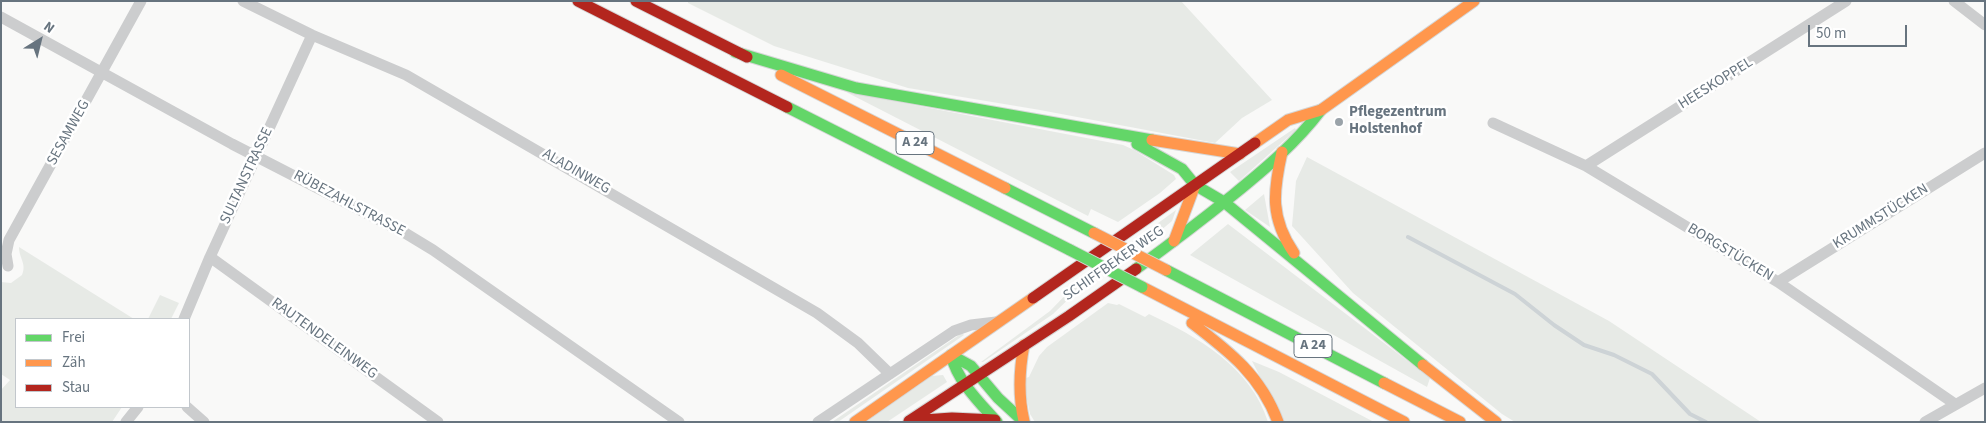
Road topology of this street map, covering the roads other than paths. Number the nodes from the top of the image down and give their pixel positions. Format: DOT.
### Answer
graph roads {
  1 [pos="141,1"];
  2 [pos="242,1"];
  3 [pos="578,1"];
  4 [pos="636,1"];
  5 [pos="1474,1"];
  6 [pos="1846,1"];
  7 [pos="1954,1"];
  8 [pos="1,17"];
  9 [pos="1985,24"];
  10 [pos="312,35"];
  11 [pos="735,52"];
  12 [pos="102,73"];
  13 [pos="1321,110"];
  14 [pos="1493,123"];
  15 [pos="1107,133"];
  16 [pos="1282,152"];
  17 [pos="1985,153"];
  18 [pos="1240,154"];
  19 [pos="256,156"];
  20 [pos="1586,166"];
  21 [pos="1195,185"];
  22 [pos="1224,202"];
  23 [pos="1174,240"];
  24 [pos="210,256"];
  25 [pos="8,266"];
  26 [pos="1304,266"];
  27 [pos="1778,282"];
  28 [pos="1155,294"];
  29 [pos="184,318"];
  30 [pos="1000,321"];
  31 [pos="1024,345"];
  32 [pos="951,355"];
  33 [pos="890,374"];
  34 [pos="979,374"];
  35 [pos="966,384"];
  36 [pos="1985,388"];
  37 [pos="1955,404"];
  38 [pos="137,408"];
  39 [pos="188,408"];
  40 [pos="908,421"];
  41 [pos="996,421"];
  42 [pos="126,422"];
  43 [pos="204,422"];
  44 [pos="438,422"];
  45 [pos="679,422"];
  46 [pos="818,422"];
  47 [pos="855,422"];
  48 [pos="1024,422"];
  49 [pos="1278,422"];
  50 [pos="1404,422"];
  51 [pos="1460,422"];
  52 [pos="1496,422"];
  53 [pos="1924,422"];
  1 -- 12 [label="street, SESAMWEG"];
  2 -- 10 [label="street, ALADINWEG"];
  3 -- 28 [label="main road, A 24, bridge"];
  4 -- 11 [label="main road, A 24"];
  5 -- 13 [label="main road, SCHIFFBEKER WEG"];
  6 -- 20 [label="street, HEESKOPPEL"];
  7 -- 9 [label="street"];
  8 -- 12 [label="street, RÜBEZAHLSTRASSE"];
  10 -- 19 [label="street, SULTANSTRASSE"];
  10 -- 33 [label="street, ALADINWEG"];
  11 -- 15 [label="main road"];
  11 -- 51 [label="main road, A 24, bridge"];
  12 -- 19 [label="street, RÜBEZAHLSTRASSE"];
  12 -- 25 [label="street, SESAMWEG"];
  13 -- 16 [label="main road, SCHIFFBEKER WEG"];
  13 -- 18 [label="main road, SCHIFFBEKER WEG"];
  14 -- 20 [label="street, BORGSTÜCKEN"];
  15 -- 18 [label="main road"];
  15 -- 21 [label="main road"];
  16 -- 22 [label="main road, SCHIFFBEKER WEG"];
  16 -- 26 [label="main road"];
  17 -- 27 [label="street, KRUMMSTÜCKEN"];
  18 -- 21 [label="main road, SCHIFFBEKER WEG"];
  19 -- 24 [label="street, SULTANSTRASSE"];
  19 -- 45 [label="street, RÜBEZAHLSTRASSE"];
  20 -- 27 [label="street, BORGSTÜCKEN"];
  21 -- 22 [label="main road"];
  21 -- 23 [label="main road"];
  21 -- 30 [label="main road, SCHIFFBEKER WEG"];
  22 -- 23 [label="main road, SCHIFFBEKER WEG"];
  22 -- 26 [label="main road"];
  23 -- 31 [label="main road, SCHIFFBEKER WEG"];
  24 -- 29 [label="street, SULTANSTRASSE"];
  24 -- 44 [label="street, RAUTENDELEINWEG"];
  26 -- 52 [label="main road"];
  27 -- 37 [label="street, BORGSTÜCKEN"];
  28 -- 49 [label="main road"];
  28 -- 50 [label="main road, A 24"];
  30 -- 32 [label="main road, SCHIFFBEKER WEG"];
  30 -- 33 [label="street, SCHIFFBEKER WEG"];
  31 -- 34 [label="main road, SCHIFFBEKER WEG"];
  31 -- 48 [label="main road"];
  32 -- 34 [label="main road"];
  32 -- 35 [label="main road"];
  32 -- 47 [label="main road, SCHIFFBEKER WEG"];
  33 -- 46 [label="street, SCHIFFBEKER WEG"];
  34 -- 35 [label="main road, SCHIFFBEKER WEG"];
  34 -- 48 [label="main road"];
  35 -- 40 [label="main road, SCHIFFBEKER WEG"];
  35 -- 41 [label="main road"];
  36 -- 37 [label="street"];
  37 -- 53 [label="street"];
  38 -- 42 [label="street"];
  39 -- 43 [label="street"];
  40 -- 41 [label="main road"];
}
